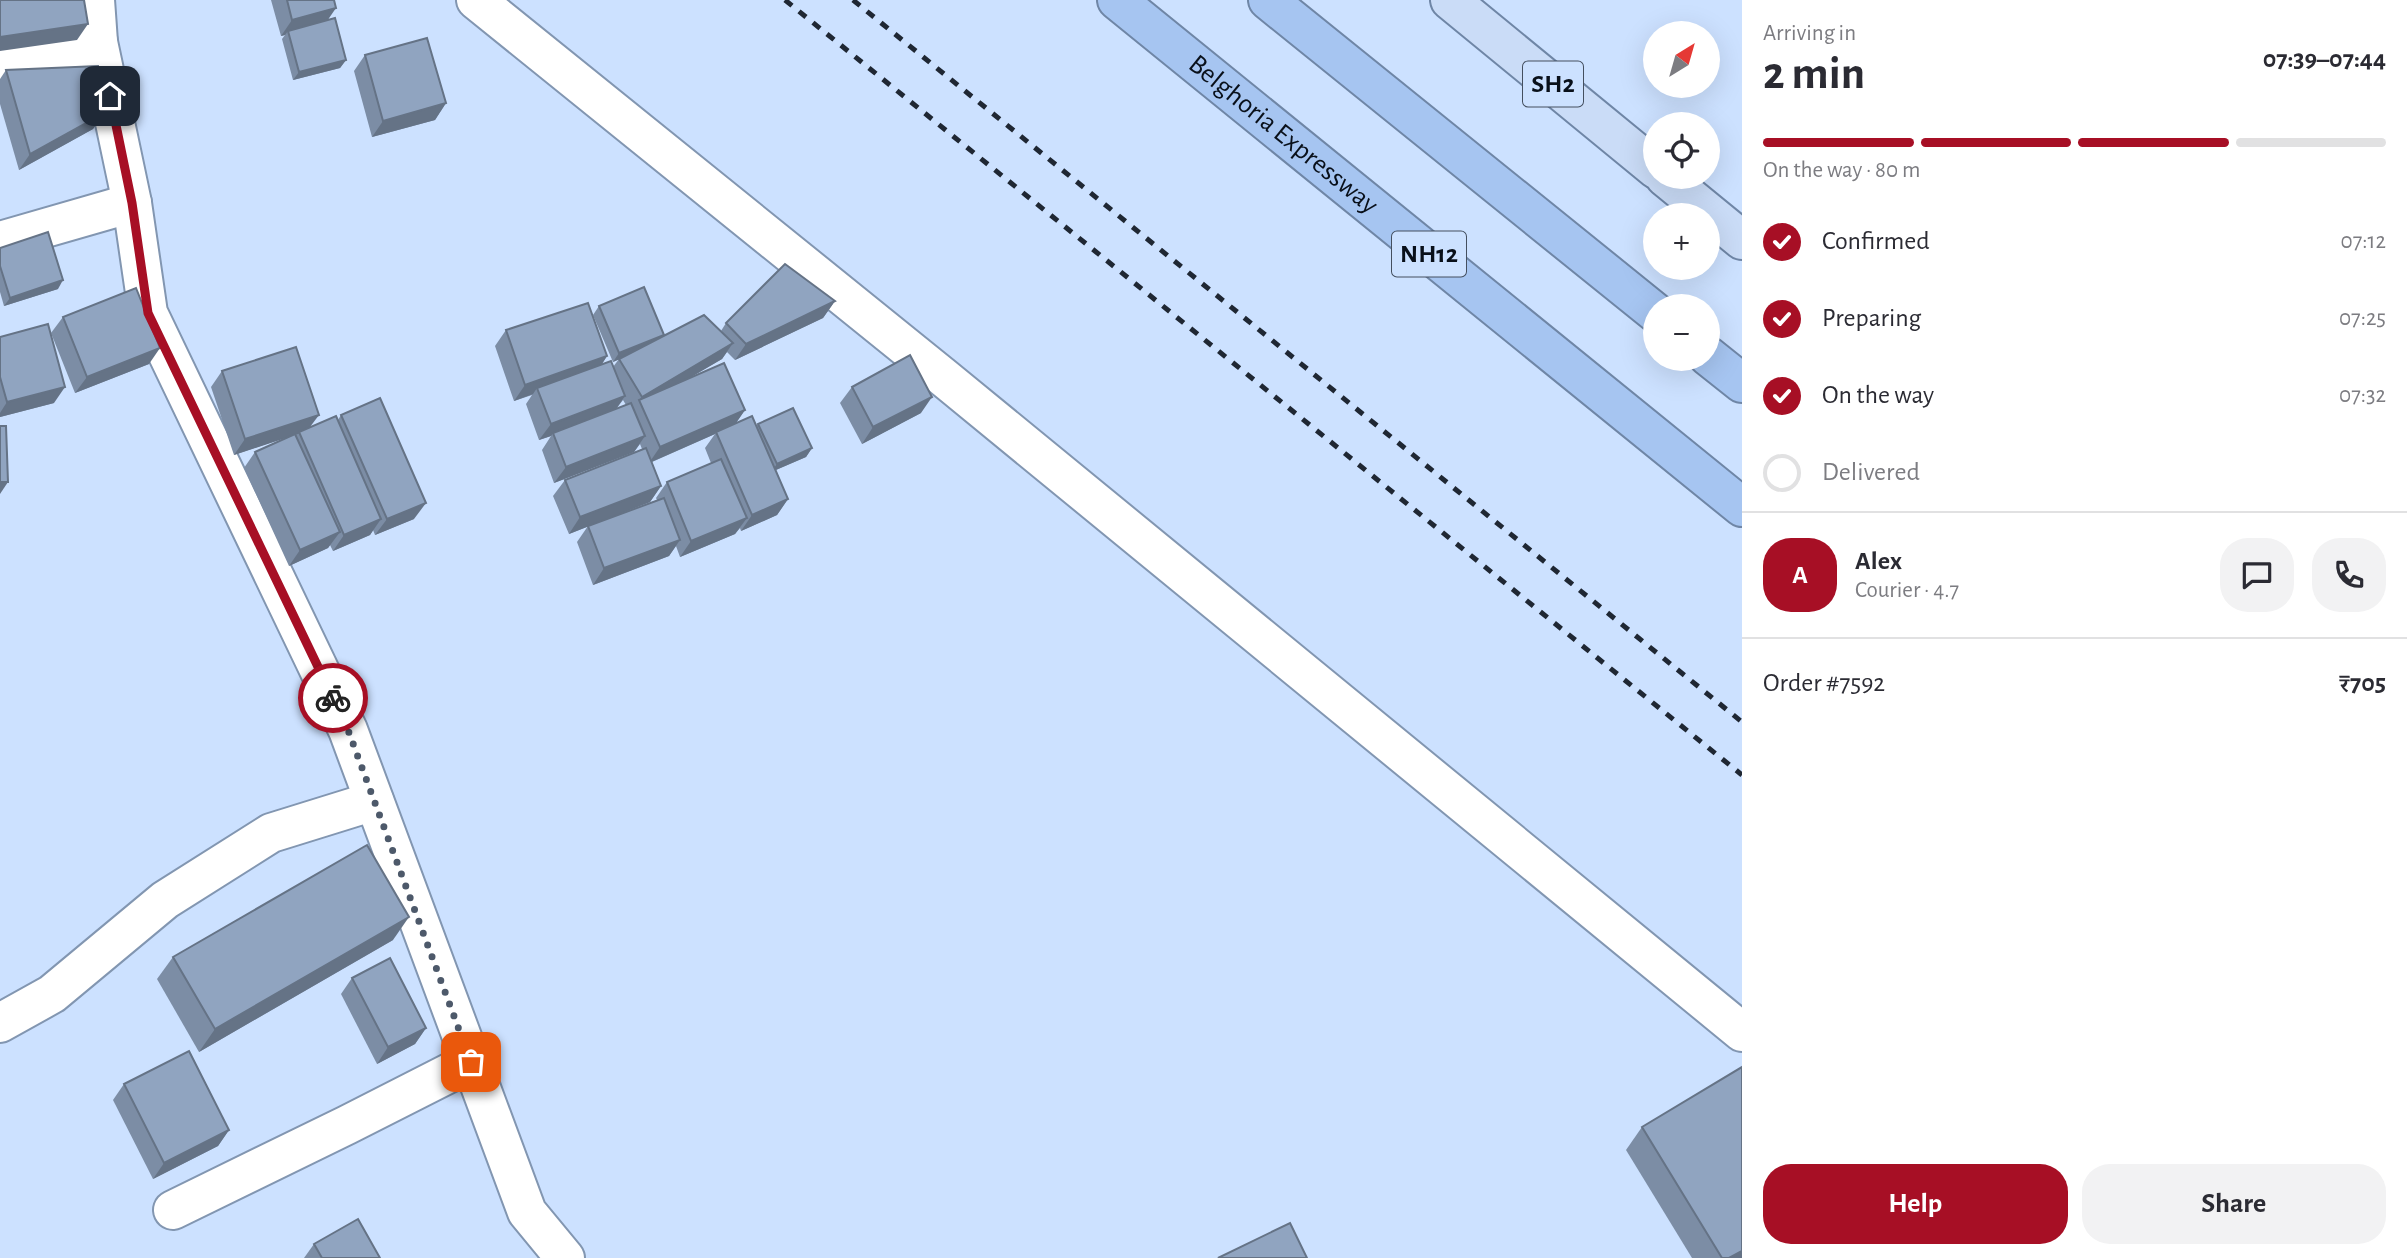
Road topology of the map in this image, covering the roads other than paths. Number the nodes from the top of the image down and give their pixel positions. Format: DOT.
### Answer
graph roads {
  1 [pos="95,0"];
  2 [pos="476,0"];
  3 [pos="1117,0"];
  4 [pos="1268,0"];
  5 [pos="1450,0"];
  6 [pos="98,42"];
  7 [pos="0,67"];
  8 [pos="1643,158"];
  9 [pos="1680,189"];
  10 [pos="132,203"];
  11 [pos="1742,240"];
  12 [pos="0,241"];
  13 [pos="1643,303"];
  14 [pos="1720,366"];
  15 [pos="1742,383"];
  16 [pos="1742,507"];
  17 [pos="374,801"];
  18 [pos="0,1023"];
  19 [pos="1742,1032"];
  20 [pos="471,1062"];
  21 [pos="173,1210"];
  22 [pos="565,1258"];
  1 -- 6 [label="street"];
  2 -- 19 [label="street"];
  3 -- 16 [label="highway, Belghoria Expressway / NH12"];
  4 -- 13 [label="highway"];
  5 -- 8 [label="main road, SH2"];
  6 -- 7 [label="street"];
  6 -- 10 [label="street"];
  9 -- 11 [label="main road"];
  10 -- 12 [label="street"];
  10 -- 17 [label="street"];
  14 -- 15 [label="highway"];
  17 -- 18 [label="street"];
  17 -- 20 [label="street"];
  20 -- 21 [label="street"];
  20 -- 22 [label="street"];
}
